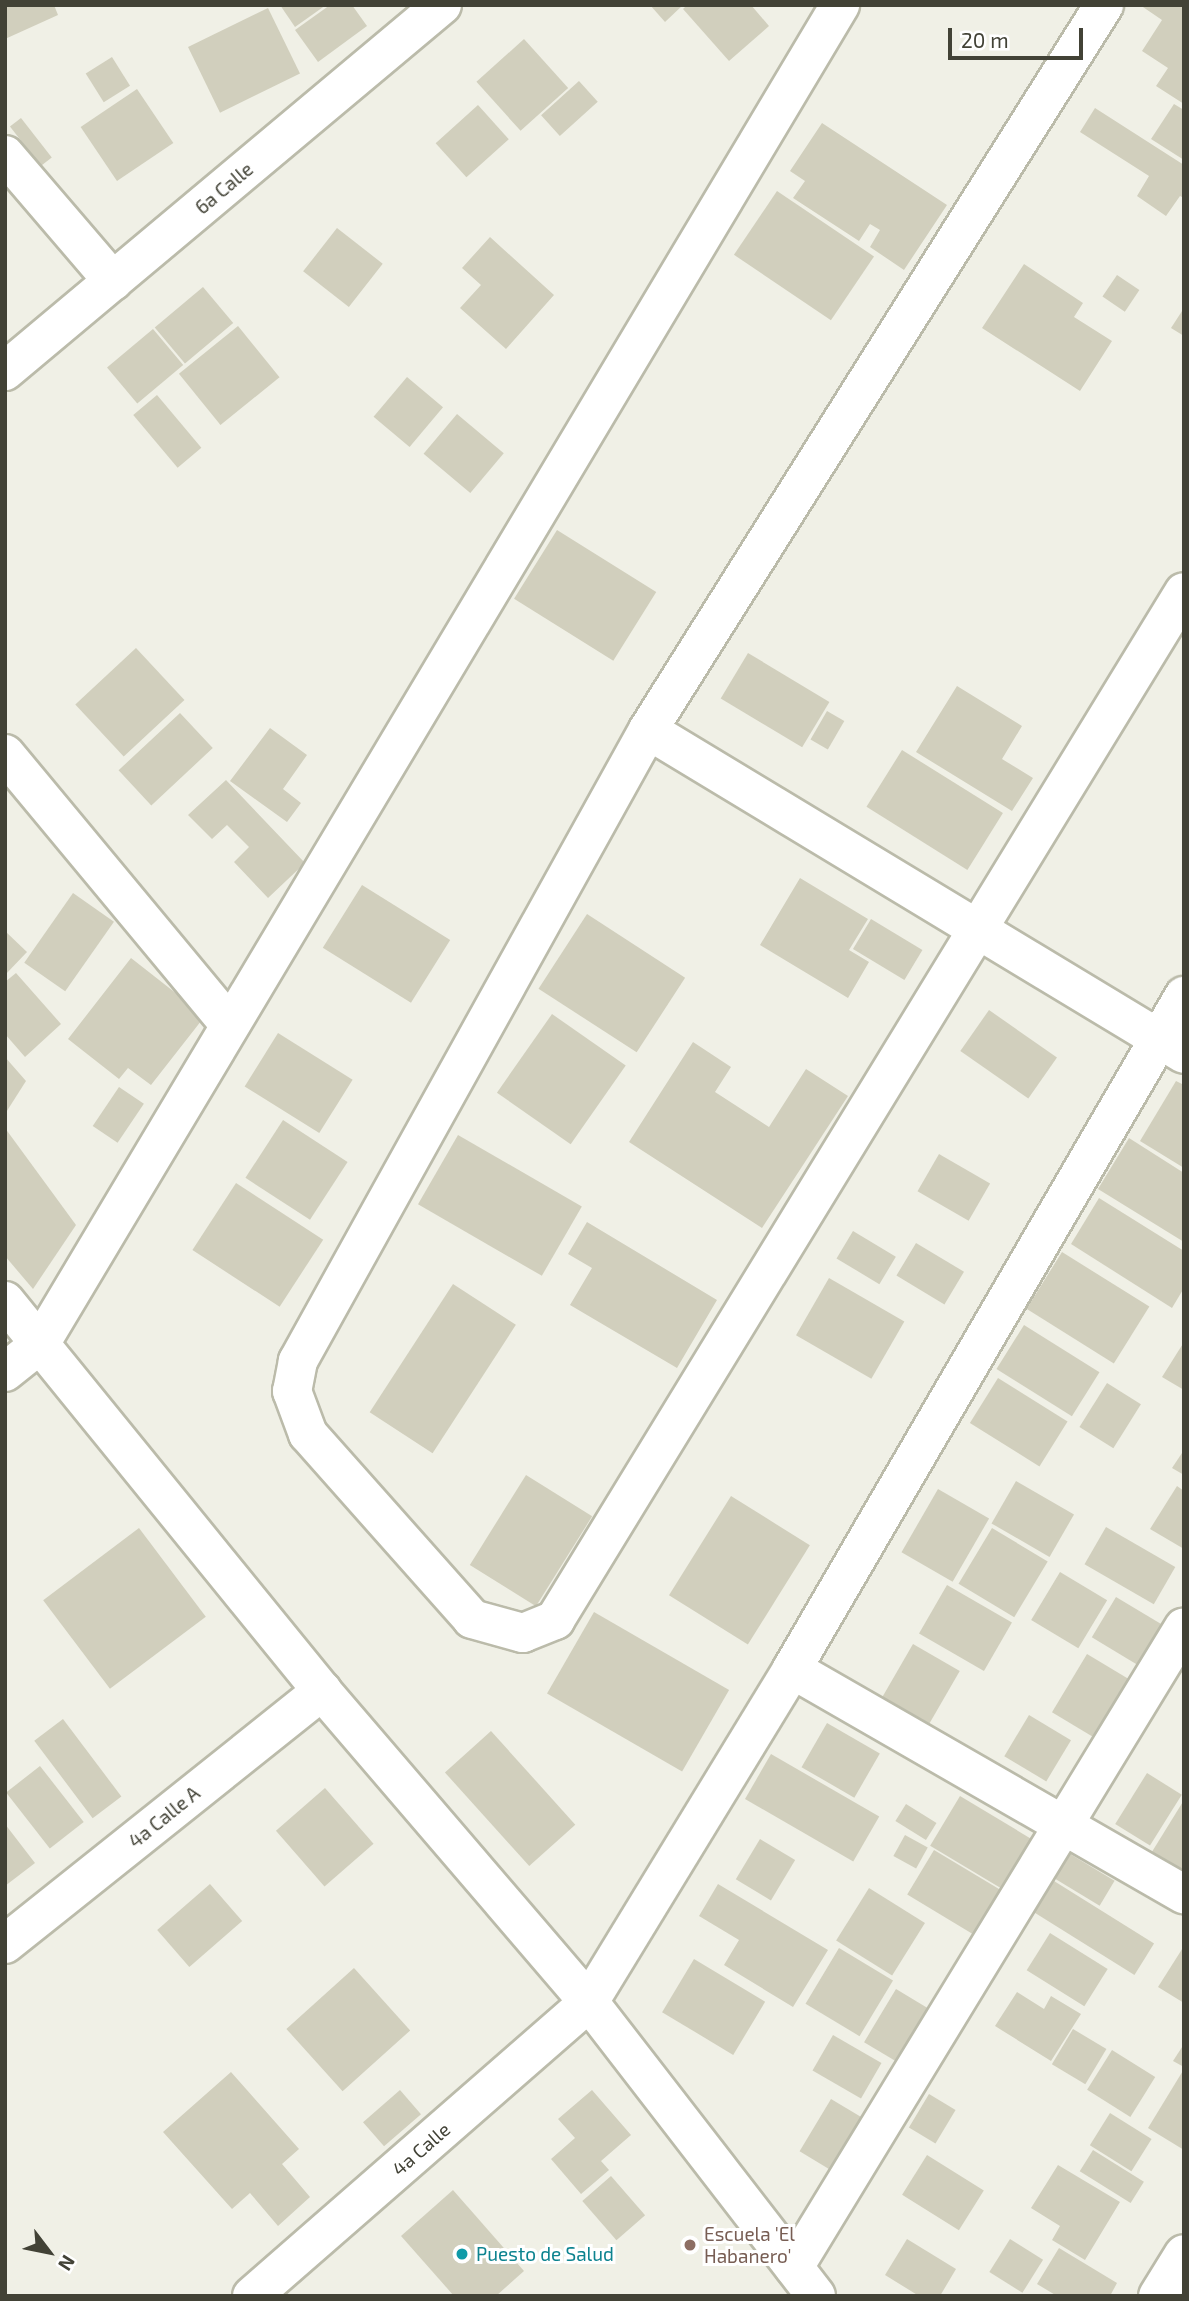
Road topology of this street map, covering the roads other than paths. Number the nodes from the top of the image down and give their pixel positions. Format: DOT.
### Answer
graph roads {
  1 [pos="442,5"];
  2 [pos="840,5"];
  3 [pos="1104,5"];
  4 [pos="5,155"];
  5 [pos="113,281"];
  6 [pos="5,371"];
  7 [pos="1184,592"];
  8 [pos="648,730"];
  9 [pos="5,754"];
  10 [pos="977,931"];
  11 [pos="1184,996"];
  12 [pos="228,1023"];
  13 [pos="1171,1047"];
  14 [pos="5,1301"];
  15 [pos="40,1344"];
  16 [pos="5,1372"];
  17 [pos="1184,1628"];
  18 [pos="792,1669"];
  19 [pos="322,1691"];
  20 [pos="1066,1822"];
  21 [pos="1184,1894"];
  22 [pos="5,1944"];
  23 [pos="589,2002"];
  24 [pos="1184,2255"];
  25 [pos="805,2281"];
  26 [pos="252,2296"];
  27 [pos="1158,2296"];
  1 -- 5 [label="street, 6a Calle"];
  2 -- 12 [label="street"];
  3 -- 8 [label="street"];
  4 -- 5 [label="street"];
  5 -- 6 [label="street, 6a Calle"];
  7 -- 10 [label="street"];
  8 -- 10 [label="street"];
  8 -- 10 [label="street"];
  9 -- 12 [label="street"];
  10 -- 13 [label="street"];
  11 -- 13 [label="street, 4a Calle"];
  12 -- 15 [label="street"];
  13 -- 18 [label="street, 4a Calle"];
  14 -- 15 [label="street"];
  15 -- 16 [label="street"];
  15 -- 19 [label="street"];
  17 -- 20 [label="street"];
  18 -- 20 [label="street"];
  18 -- 23 [label="street, 4a Calle"];
  19 -- 22 [label="street, 4a Calle A"];
  19 -- 23 [label="street"];
  20 -- 21 [label="street"];
  20 -- 25 [label="street"];
  23 -- 25 [label="street"];
  23 -- 26 [label="street, 4a Calle"];
  24 -- 27 [label="street"];
}
